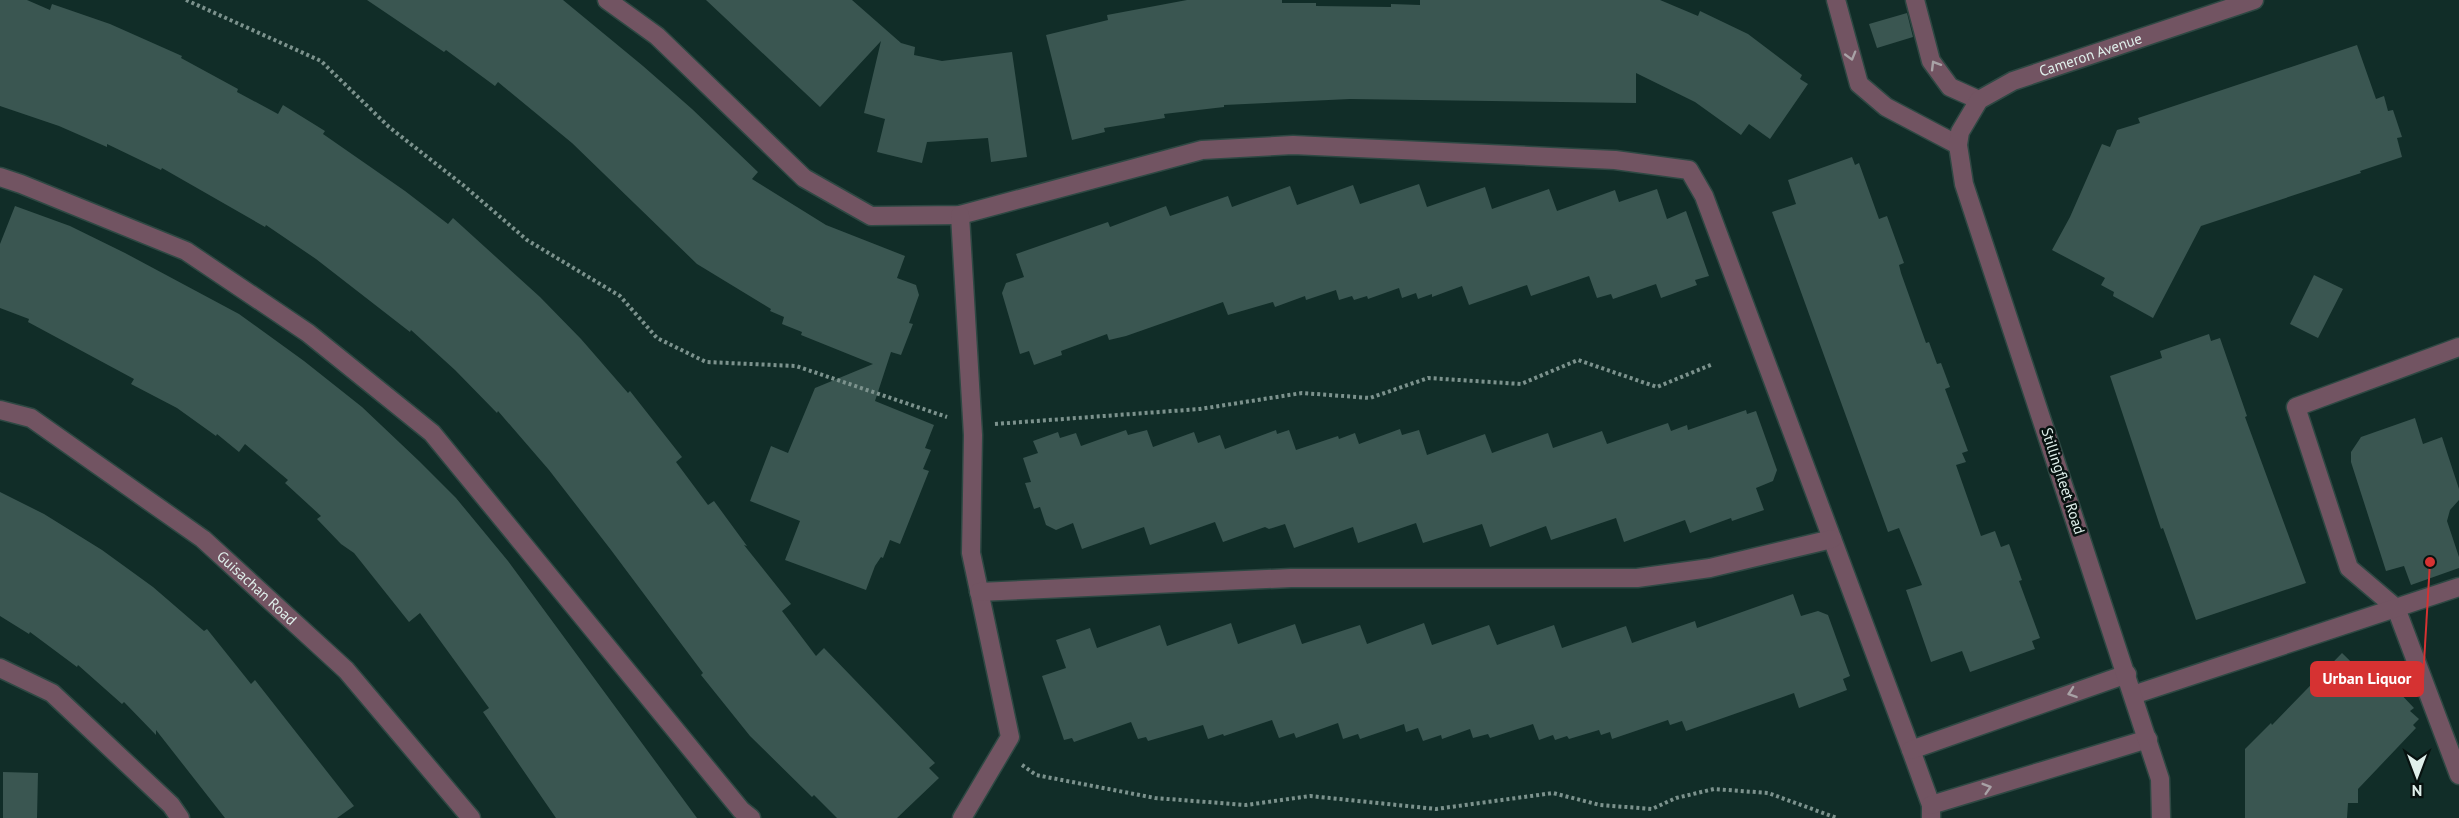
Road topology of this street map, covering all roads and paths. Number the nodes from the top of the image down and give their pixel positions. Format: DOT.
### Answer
graph roads {
  1 [pos="186,0"];
  2 [pos="607,0"];
  3 [pos="1836,0"];
  4 [pos="1915,0"];
  5 [pos="2254,0"];
  6 [pos="1979,100"];
  7 [pos="1958,145"];
  8 [pos="0,177"];
  9 [pos="960,215"];
  10 [pos="2459,347"];
  11 [pos="1713,364"];
  12 [pos="0,410"];
  13 [pos="972,426"];
  14 [pos="1832,539"];
  15 [pos="2459,587"];
  16 [pos="979,592"];
  17 [pos="2396,608"];
  18 [pos="0,668"];
  19 [pos="2127,674"];
  20 [pos="2133,695"];
  21 [pos="2148,739"];
  22 [pos="1911,750"];
  23 [pos="1002,752"];
  24 [pos="2459,775"];
  25 [pos="1931,811"];
  26 [pos="180,818"];
  27 [pos="471,818"];
  28 [pos="751,818"];
  29 [pos="962,818"];
  30 [pos="1837,818"];
  31 [pos="2161,818"];
  1 -- 13 [label="path"];
  2 -- 9 [label="street"];
  3 -- 7 [label="street, one-way"];
  6 -- 4 [label="street, one-way"];
  5 -- 6 [label="street, Cameron Avenue"];
  6 -- 7 [label="street"];
  7 -- 19 [label="street, Stillingfleet Road"];
  8 -- 28 [label="street"];
  9 -- 13 [label="street"];
  9 -- 14 [label="street"];
  10 -- 17 [label="street"];
  11 -- 13 [label="path"];
  12 -- 27 [label="street, Guisachan Road"];
  13 -- 16 [label="street"];
  14 -- 16 [label="street"];
  14 -- 22 [label="street"];
  15 -- 17 [label="street"];
  16 -- 23 [label="street"];
  17 -- 20 [label="street"];
  17 -- 24 [label="street"];
  18 -- 26 [label="street"];
  19 -- 20 [label="street, Stillingfleet Road"];
  19 -- 22 [label="street, one-way"];
  20 -- 21 [label="street, Stillingfleet Road"];
  25 -- 21 [label="street, one-way"];
  21 -- 31 [label="street, Stillingfleet Road"];
  22 -- 25 [label="street"];
  23 -- 29 [label="street"];
  23 -- 30 [label="path"];
}
